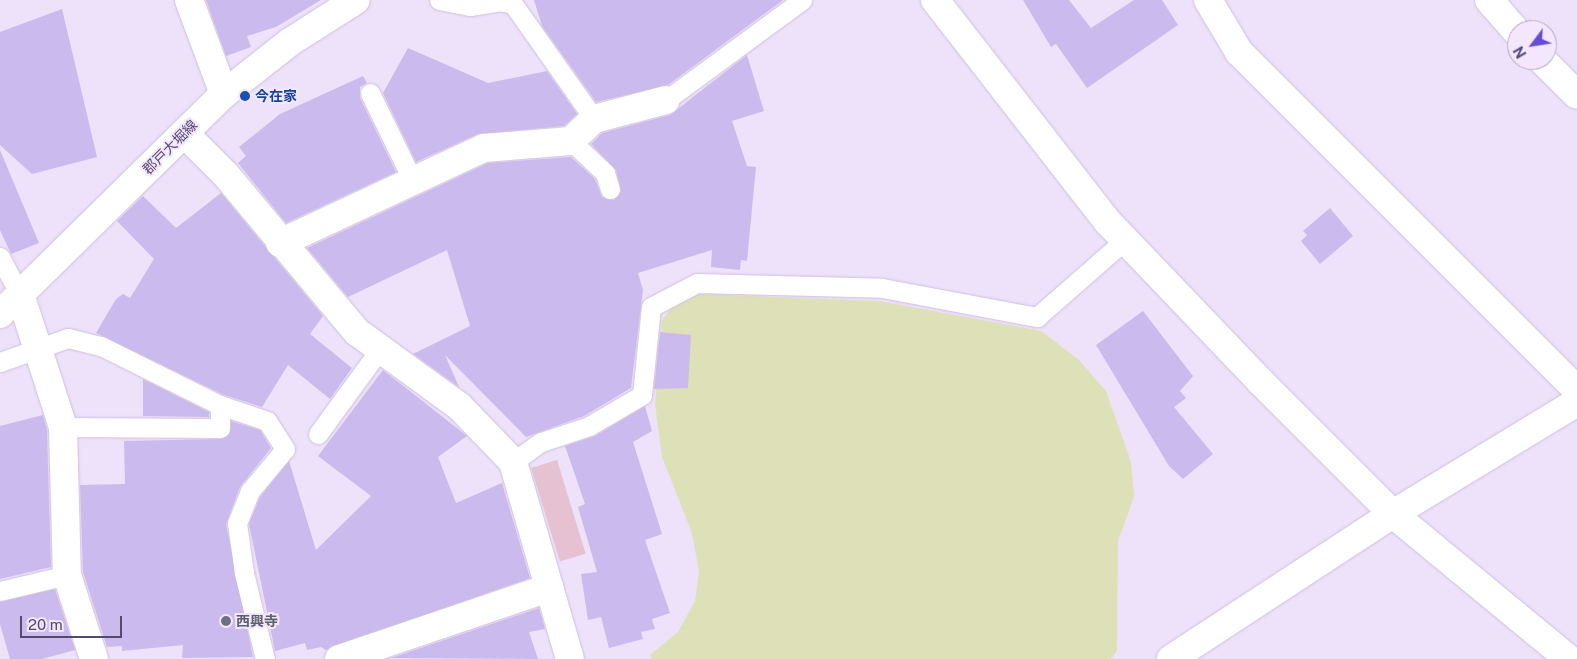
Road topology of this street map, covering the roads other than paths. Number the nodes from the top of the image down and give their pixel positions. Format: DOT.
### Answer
graph roads {
  1 [pos="190,0"];
  2 [pos="356,0"];
  3 [pos="439,0"];
  4 [pos="802,0"];
  5 [pos="935,0"];
  6 [pos="1208,0"];
  7 [pos="1489,0"];
  8 [pos="1507,21"];
  9 [pos="1552,70"];
  10 [pos="370,93"];
  11 [pos="224,94"];
  12 [pos="1577,95"];
  13 [pos="666,100"];
  14 [pos="594,119"];
  15 [pos="184,133"];
  16 [pos="571,141"];
  17 [pos="413,182"];
  18 [pos="610,189"];
  19 [pos="1125,240"];
  20 [pos="280,243"];
  21 [pos="0,257"];
  22 [pos="10,306"];
  23 [pos="380,348"];
  24 [pos="39,349"];
  25 [pos="0,362"];
  26 [pos="1577,390"];
  27 [pos="1577,402"];
  28 [pos="220,405"];
  29 [pos="63,427"];
  30 [pos="318,434"];
  31 [pos="513,462"];
  32 [pos="1393,514"];
  33 [pos="67,575"];
  34 [pos="549,588"];
  35 [pos="0,591"];
  36 [pos="89,658"];
  37 [pos="265,659"];
  38 [pos="339,659"];
  39 [pos="570,659"];
  40 [pos="1171,659"];
  41 [pos="1569,659"];
  1 -- 11 [label="street"];
  2 -- 11 [label="street, 郡戸大堀線"];
  3 -- 14 [label="lane"];
  4 -- 13 [label="lane"];
  5 -- 19 [label="street"];
  6 -- 26 [label="street"];
  7 -- 8 [label="street"];
  9 -- 12 [label="street"];
  10 -- 17 [label="lane"];
  11 -- 15 [label="street, 郡戸大堀線"];
  13 -- 14 [label="street"];
  14 -- 16 [label="street"];
  15 -- 20 [label="street"];
  15 -- 22 [label="street, 郡戸大堀線"];
  16 -- 17 [label="street"];
  16 -- 18 [label="lane"];
  17 -- 20 [label="street"];
  19 -- 31 [label="lane"];
  19 -- 32 [label="street"];
  20 -- 23 [label="street"];
  21 -- 22 [label="lane"];
  22 -- 24 [label="street"];
  23 -- 30 [label="lane"];
  23 -- 31 [label="street"];
  24 -- 25 [label="lane"];
  24 -- 28 [label="lane"];
  24 -- 29 [label="street"];
  27 -- 32 [label="street"];
  28 -- 29 [label="lane"];
  28 -- 37 [label="lane"];
  29 -- 33 [label="street"];
  31 -- 34 [label="street"];
  32 -- 40 [label="street"];
  32 -- 41 [label="street"];
  33 -- 35 [label="lane"];
  33 -- 36 [label="street"];
  34 -- 38 [label="street"];
  34 -- 39 [label="street"];
}
